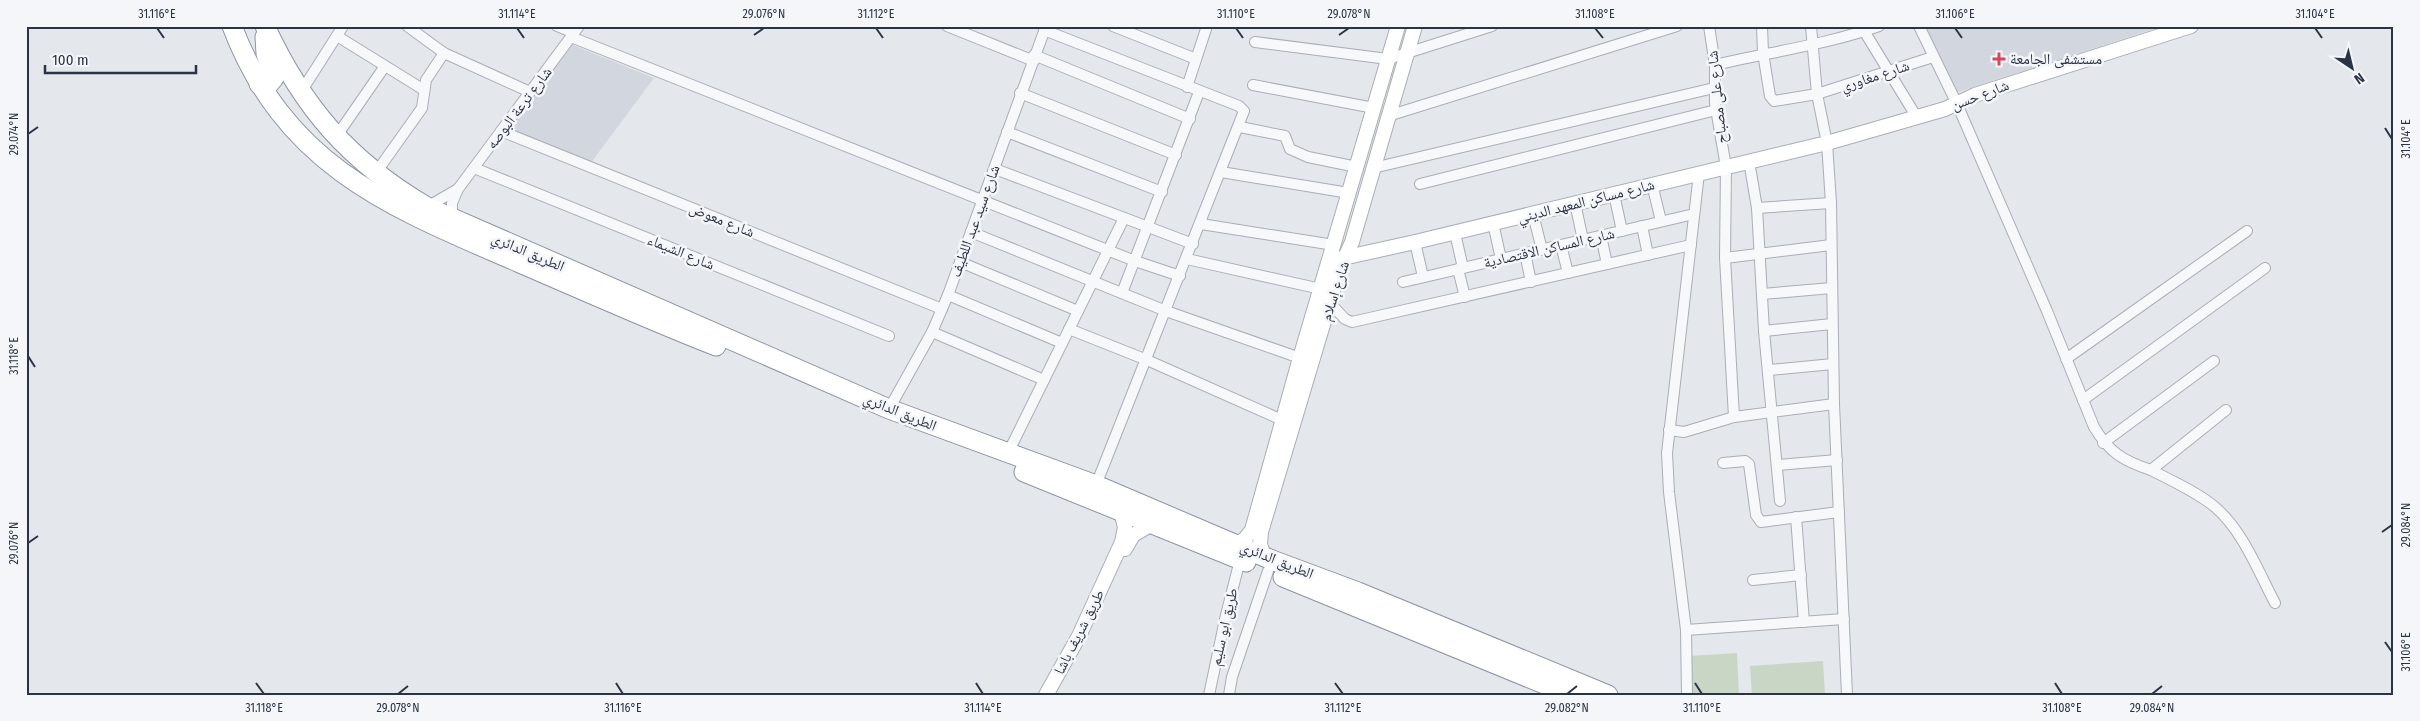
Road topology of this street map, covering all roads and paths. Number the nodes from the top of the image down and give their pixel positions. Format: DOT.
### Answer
graph roads {
  1 [pos="232,26"];
  2 [pos="343,26"];
  3 [pos="407,26"];
  4 [pos="557,26"];
  5 [pos="947,26"];
  6 [pos="1113,26"];
  7 [pos="1206,26"];
  8 [pos="1398,26"];
  9 [pos="1416,26"];
  10 [pos="1492,26"];
  11 [pos="1677,26"];
  12 [pos="1709,26"];
  13 [pos="1762,26"];
  14 [pos="1811,26"];
  15 [pos="1879,26"];
  16 [pos="1919,26"];
  17 [pos="2191,26"];
  18 [pos="266,28"];
  19 [pos="1045,28"];
  20 [pos="1862,29"];
  21 [pos="575,32"];
  22 [pos="337,36"];
  23 [pos="1255,42"];
  24 [pos="1812,46"];
  25 [pos="444,53"];
  26 [pos="1408,53"];
  27 [pos="1763,54"];
  28 [pos="1933,57"];
  29 [pos="1034,58"];
  30 [pos="1196,59"];
  31 [pos="1388,59"];
  32 [pos="1714,65"];
  33 [pos="385,66"];
  34 [pos="1888,72"];
  35 [pos="259,84"];
  36 [pos="1253,85"];
  37 [pos="1187,87"];
  38 [pos="1714,88"];
  39 [pos="424,90"];
  40 [pos="302,92"];
  41 [pos="530,92"];
  42 [pos="1199,92"];
  43 [pos="1020,93"];
  44 [pos="1817,94"];
  45 [pos="1957,104"];
  46 [pos="1374,108"];
  47 [pos="1716,110"];
  48 [pos="1388,116"];
  49 [pos="1916,116"];
  50 [pos="1190,119"];
  51 [pos="323,123"];
  52 [pos="1240,127"];
  53 [pos="501,131"];
  54 [pos="1006,132"];
  55 [pos="336,138"];
  56 [pos="305,140"];
  57 [pos="1827,143"];
  58 [pos="1176,155"];
  59 [pos="1749,162"];
  60 [pos="1357,167"];
  61 [pos="1726,167"];
  62 [pos="474,168"];
  63 [pos="1373,168"];
  64 [pos="994,169"];
  65 [pos="1222,172"];
  66 [pos="1699,173"];
  67 [pos="376,174"];
  68 [pos="1420,184"];
  69 [pos="1652,184"];
  70 [pos="458,188"];
  71 [pos="1162,192"];
  72 [pos="1349,193"];
  73 [pos="1614,194"];
  74 [pos="982,200"];
  75 [pos="1575,203"];
  76 [pos="1830,203"];
  77 [pos="428,207"];
  78 [pos="1756,208"];
  79 [pos="1533,214"];
  80 [pos="1694,214"];
  81 [pos="1124,218"];
  82 [pos="452,219"];
  83 [pos="1661,221"];
  84 [pos="1493,223"];
  85 [pos="1201,224"];
  86 [pos="1148,226"];
  87 [pos="1642,226"];
  88 [pos="1622,231"];
  89 [pos="971,232"];
  90 [pos="1455,232"];
  91 [pos="2247,232"];
  92 [pos="1601,236"];
  93 [pos="1583,240"];
  94 [pos="1415,242"];
  95 [pos="1193,244"];
  96 [pos="1334,245"];
  97 [pos="1561,245"];
  98 [pos="1691,245"];
  99 [pos="1831,245"];
  100 [pos="1108,250"];
  101 [pos="1542,250"];
  102 [pos="1525,253"];
  103 [pos="1760,253"];
  104 [pos="1648,255"];
  105 [pos="1345,258"];
  106 [pos="1724,258"];
  107 [pos="1187,259"];
  108 [pos="1501,259"];
  109 [pos="1134,261"];
  110 [pos="1329,261"];
  111 [pos="960,262"];
  112 [pos="1607,264"];
  113 [pos="1461,268"];
  114 [pos="2265,268"];
  115 [pos="1568,273"];
  116 [pos="1180,276"];
  117 [pos="1423,277"];
  118 [pos="1092,282"];
  119 [pos="1403,282"];
  120 [pos="1531,282"];
  121 [pos="1832,288"];
  122 [pos="1321,289"];
  123 [pos="1122,294"];
  124 [pos="1762,294"];
  125 [pos="948,295"];
  126 [pos="1465,297"];
  127 [pos="1330,303"];
  128 [pos="942,309"];
  129 [pos="1078,311"];
  130 [pos="1166,311"];
  131 [pos="1832,324"];
  132 [pos="1069,329"];
  133 [pos="1764,331"];
  134 [pos="932,332"];
  135 [pos="889,336"];
  136 [pos="1062,343"];
  137 [pos="1300,358"];
  138 [pos="2066,359"];
  139 [pos="1147,360"];
  140 [pos="2214,361"];
  141 [pos="1833,364"];
  142 [pos="1769,370"];
  143 [pos="1044,380"];
  144 [pos="2083,400"];
  145 [pos="1834,404"];
  146 [pos="889,409"];
  147 [pos="2226,410"];
  148 [pos="1773,411"];
  149 [pos="1734,417"];
  150 [pos="1282,420"];
  151 [pos="1669,430"];
  152 [pos="2103,443"];
  153 [pos="1008,453"];
  154 [pos="1837,460"];
  155 [pos="1723,463"];
  156 [pos="1777,465"];
  157 [pos="2151,470"];
  158 [pos="1088,490"];
  159 [pos="1780,501"];
  160 [pos="1121,512"];
  161 [pos="1839,512"];
  162 [pos="1796,517"];
  163 [pos="1152,524"];
  164 [pos="1258,525"];
  165 [pos="1238,552"];
  166 [pos="1266,564"];
  167 [pos="1111,567"];
  168 [pos="1801,575"];
  169 [pos="1753,580"];
  170 [pos="2275,603"];
  171 [pos="1386,612"];
  172 [pos="1844,619"];
  173 [pos="1804,622"];
  174 [pos="1686,630"];
  175 [pos="1046,695"];
  176 [pos="1209,695"];
  177 [pos="1229,695"];
  178 [pos="1571,695"];
  179 [pos="1608,695"];
  180 [pos="1687,695"];
  181 [pos="1847,695"];
  1 -- 35 [label="highway, الطريق الدائري"];
  2 -- 22 [label="street"];
  3 -- 25 [label="street"];
  4 -- 21 [label="street"];
  5 -- 29 [label="street"];
  6 -- 30 [label="street"];
  7 -- 30 [label="street"];
  8 -- 31 [label="street, شارع إسلام"];
  9 -- 26 [label="street, شارع إسلام"];
  10 -- 26 [label="street"];
  11 -- 48 [label="street"];
  12 -- 32 [label="street, شارع على مصباح"];
  13 -- 27 [label="street"];
  14 -- 24 [label="street"];
  15 -- 20 [label="street"];
  16 -- 28 [label="street"];
  17 -- 45 [label="street, شارع حسن"];
  18 -- 35 [label="highway"];
  18 -- 40 [label="highway, الطريق الدائري"];
  19 -- 29 [label="street, شارع سيد عبد اللطيف"];
  19 -- 37 [label="street"];
  20 -- 24 [label="street"];
  20 -- 34 [label="street"];
  21 -- 41 [label="street, شارع ترعة البوصه"];
  21 -- 74 [label="street"];
  22 -- 33 [label="street"];
  22 -- 40 [label="street"];
  23 -- 31 [label="street"];
  24 -- 27 [label="street"];
  24 -- 44 [label="street"];
  25 -- 39 [label="street"];
  25 -- 41 [label="street"];
  26 -- 31 [label="street"];
  26 -- 48 [label="street, شارع إسلام"];
  27 -- 32 [label="street"];
  27 -- 44 [label="street, شارع مغاوري"];
  28 -- 34 [label="street, شارع مغاوري"];
  28 -- 45 [label="street"];
  29 -- 43 [label="street, شارع سيد عبد اللطيف"];
  29 -- 50 [label="street"];
  30 -- 37 [label="street"];
  31 -- 46 [label="street, شارع إسلام"];
  32 -- 38 [label="street, شارع على مصباح"];
  33 -- 39 [label="street"];
  33 -- 55 [label="street"];
  34 -- 44 [label="street, شارع مغاوري"];
  34 -- 49 [label="street"];
  35 -- 56 [label="highway, الطريق الدائري"];
  36 -- 46 [label="street"];
  37 -- 42 [label="street"];
  38 -- 47 [label="street, شارع على مصباح"];
  38 -- 63 [label="street"];
  39 -- 67 [label="street"];
  40 -- 51 [label="highway, الطريق الدائري"];
  41 -- 53 [label="street, شارع ترعة البوصه"];
  42 -- 50 [label="street"];
  42 -- 52 [label="street"];
  43 -- 54 [label="street, شارع سيد عبد اللطيف"];
  43 -- 58 [label="street"];
  44 -- 57 [label="street"];
  45 -- 49 [label="street, شارع حسن"];
  45 -- 138 [label="street"];
  46 -- 60 [label="street, شارع إسلام"];
  47 -- 61 [label="street, شارع على مصباح"];
  47 -- 68 [label="street"];
  48 -- 63 [label="street, شارع إسلام"];
  49 -- 57 [label="street, شارع حسن"];
  50 -- 58 [label="street"];
  51 -- 55 [label="highway, الطريق الدائري"];
  51 -- 56 [label="highway"];
  52 -- 60 [label="street"];
  52 -- 65 [label="street"];
  53 -- 62 [label="street, شارع ترعة البوصه"];
  53 -- 128 [label="street, شارع معوض"];
  54 -- 64 [label="street, شارع سيد عبد اللطيف"];
  54 -- 71 [label="street"];
  55 -- 67 [label="highway, الطريق الدائري"];
  56 -- 158 [label="highway, الطريق الدائري"];
  57 -- 59 [label="street, شارع مساكن المعهد الديني"];
  57 -- 76 [label="street"];
  58 -- 71 [label="street"];
  59 -- 61 [label="street, شارع مساكن المعهد الديني"];
  59 -- 78 [label="street"];
  60 -- 72 [label="street, شارع إسلام"];
  61 -- 66 [label="street, شارع مساكن المعهد الديني"];
  61 -- 106 [label="street, شارع على مصباح"];
  62 -- 70 [label="street, شارع ترعة البوصه"];
  62 -- 135 [label="street, شارع الشيماء"];
  63 -- 105 [label="street, شارع إسلام"];
  64 -- 74 [label="street, شارع سيد عبد اللطيف"];
  64 -- 81 [label="street"];
  65 -- 72 [label="street"];
  65 -- 85 [label="street"];
  66 -- 69 [label="street, شارع مساكن المعهد الديني"];
  66 -- 80 [label="street"];
  67 -- 77 [label="highway, الطريق الدائري"];
  69 -- 73 [label="street, شارع مساكن المعهد الديني"];
  69 -- 83 [label="street"];
  70 -- 77 [label="street"];
  70 -- 82 [label="street"];
  71 -- 86 [label="street"];
  72 -- 96 [label="street, شارع إسلام"];
  73 -- 75 [label="street, شارع مساكن المعهد الديني"];
  73 -- 88 [label="street"];
  74 -- 89 [label="street, شارع سيد عبد اللطيف"];
  74 -- 100 [label="street"];
  75 -- 79 [label="street, شارع مساكن المعهد الديني"];
  75 -- 93 [label="street"];
  76 -- 78 [label="street"];
  76 -- 99 [label="street"];
  77 -- 82 [label="highway, الطريق الدائري"];
  78 -- 103 [label="street"];
  79 -- 84 [label="street, شارع مساكن المعهد الديني"];
  79 -- 101 [label="street"];
  80 -- 83 [label="street, شارع المساكن الاقتصادية"];
  80 -- 98 [label="street"];
  81 -- 86 [label="street"];
  81 -- 100 [label="street"];
  82 -- 146 [label="highway, الطريق الدائري"];
  83 -- 87 [label="street, شارع المساكن الاقتصادية"];
  84 -- 90 [label="street, شارع مساكن المعهد الديني"];
  84 -- 108 [label="street"];
  85 -- 95 [label="street"];
  85 -- 96 [label="street"];
  86 -- 95 [label="street"];
  86 -- 109 [label="street"];
  87 -- 88 [label="street, شارع المساكن الاقتصادية"];
  87 -- 104 [label="street"];
  88 -- 92 [label="street, شارع المساكن الاقتصادية"];
  89 -- 111 [label="street, شارع سيد عبد اللطيف"];
  89 -- 118 [label="street"];
  90 -- 94 [label="street, شارع مساكن المعهد الديني"];
  90 -- 113 [label="street"];
  91 -- 138 [label="street"];
  92 -- 93 [label="street, شارع المساكن الاقتصادية"];
  92 -- 112 [label="street"];
  93 -- 97 [label="street, شارع المساكن الاقتصادية"];
  94 -- 105 [label="street, شارع مساكن المعهد الديني"];
  94 -- 117 [label="street"];
  95 -- 107 [label="street"];
  96 -- 110 [label="street, شارع إسلام"];
  97 -- 101 [label="street, شارع المساكن الاقتصادية"];
  97 -- 115 [label="street"];
  98 -- 104 [label="street"];
  98 -- 151 [label="street"];
  99 -- 103 [label="street"];
  99 -- 121 [label="street"];
  100 -- 109 [label="street"];
  100 -- 118 [label="street"];
  101 -- 102 [label="street, شارع المساكن الاقتصادية"];
  102 -- 108 [label="street, شارع المساكن الاقتصادية"];
  102 -- 120 [label="street"];
  103 -- 106 [label="street"];
  103 -- 124 [label="street"];
  104 -- 112 [label="street"];
  105 -- 110 [label="street, شارع مساكن المعهد الديني"];
  105 -- 127 [label="street, شارع إسلام"];
  106 -- 149 [label="street, شارع على مصباح"];
  107 -- 116 [label="street"];
  107 -- 122 [label="street"];
  108 -- 113 [label="street, شارع المساكن الاقتصادية"];
  109 -- 116 [label="street"];
  109 -- 123 [label="street"];
  110 -- 122 [label="street, شارع إسلام"];
  111 -- 125 [label="street, شارع سيد عبد اللطيف"];
  111 -- 129 [label="street"];
  112 -- 115 [label="street"];
  113 -- 117 [label="street, شارع المساكن الاقتصادية"];
  113 -- 126 [label="street"];
  114 -- 144 [label="street"];
  115 -- 120 [label="street"];
  116 -- 130 [label="street"];
  117 -- 119 [label="street, شارع المساكن الاقتصادية"];
  118 -- 123 [label="street"];
  118 -- 129 [label="street"];
  120 -- 126 [label="street"];
  121 -- 124 [label="street"];
  121 -- 131 [label="street"];
  122 -- 137 [label="street, شارع إسلام"];
  123 -- 130 [label="street"];
  124 -- 133 [label="street"];
  125 -- 128 [label="street, شارع سيد عبد اللطيف"];
  125 -- 136 [label="street"];
  126 -- 127 [label="street"];
  127 -- 164 [label="street, شارع إسلام"];
  128 -- 134 [label="street, شارع سيد عبد اللطيف"];
  129 -- 132 [label="street"];
  130 -- 137 [label="street"];
  130 -- 139 [label="street"];
  131 -- 133 [label="street"];
  131 -- 141 [label="street"];
  132 -- 136 [label="street"];
  132 -- 139 [label="street"];
  133 -- 142 [label="street"];
  134 -- 143 [label="street"];
  134 -- 146 [label="street, شارع سيد عبد اللطيف"];
  136 -- 143 [label="street"];
  137 -- 150 [label="street, شارع إسلام"];
  138 -- 144 [label="street"];
  139 -- 150 [label="street"];
  139 -- 158 [label="street"];
  140 -- 152 [label="street"];
  141 -- 142 [label="street"];
  141 -- 145 [label="street"];
  142 -- 148 [label="street"];
  143 -- 153 [label="street"];
  144 -- 152 [label="street"];
  145 -- 148 [label="street"];
  145 -- 154 [label="street"];
  146 -- 153 [label="highway, الطريق الدائري"];
  147 -- 157 [label="street"];
  148 -- 149 [label="street"];
  148 -- 156 [label="street"];
  149 -- 151 [label="street"];
  150 -- 164 [label="street, شارع إسلام"];
  151 -- 174 [label="street"];
  152 -- 157 [label="street"];
  153 -- 158 [label="highway, الطريق الدائري"];
  154 -- 156 [label="street"];
  154 -- 161 [label="street"];
  155 -- 162 [label="street"];
  156 -- 159 [label="street"];
  157 -- 170 [label="street"];
  158 -- 160 [label="highway, الطريق الدائري"];
  158 -- 165 [label="highway, الطريق الدائري"];
  160 -- 163 [label="highway, الطريق الدائري"];
  160 -- 167 [label="street, طريق شريف باشا"];
  161 -- 162 [label="street"];
  161 -- 172 [label="street"];
  162 -- 168 [label="street"];
  163 -- 165 [label="highway, الطريق الدائري"];
  163 -- 167 [label="street, طريق شريف باشا"];
  164 -- 165 [label="street, شارع إسلام"];
  164 -- 166 [label="street, شارع إسلام"];
  165 -- 166 [label="highway, الطريق الدائري"];
  165 -- 176 [label="street, طريق ابو سليم"];
  166 -- 171 [label="highway, الطريق الدائري"];
  166 -- 177 [label="street, طريق ابو سليم"];
  167 -- 175 [label="street, طريق شريف باشا"];
  168 -- 169 [label="street"];
  168 -- 173 [label="street"];
  171 -- 178 [label="highway, الطريق الدائري"];
  171 -- 179 [label="highway, الطريق الدائري"];
  172 -- 173 [label="street"];
  172 -- 181 [label="street"];
  173 -- 174 [label="street"];
  174 -- 180 [label="street"];
}
